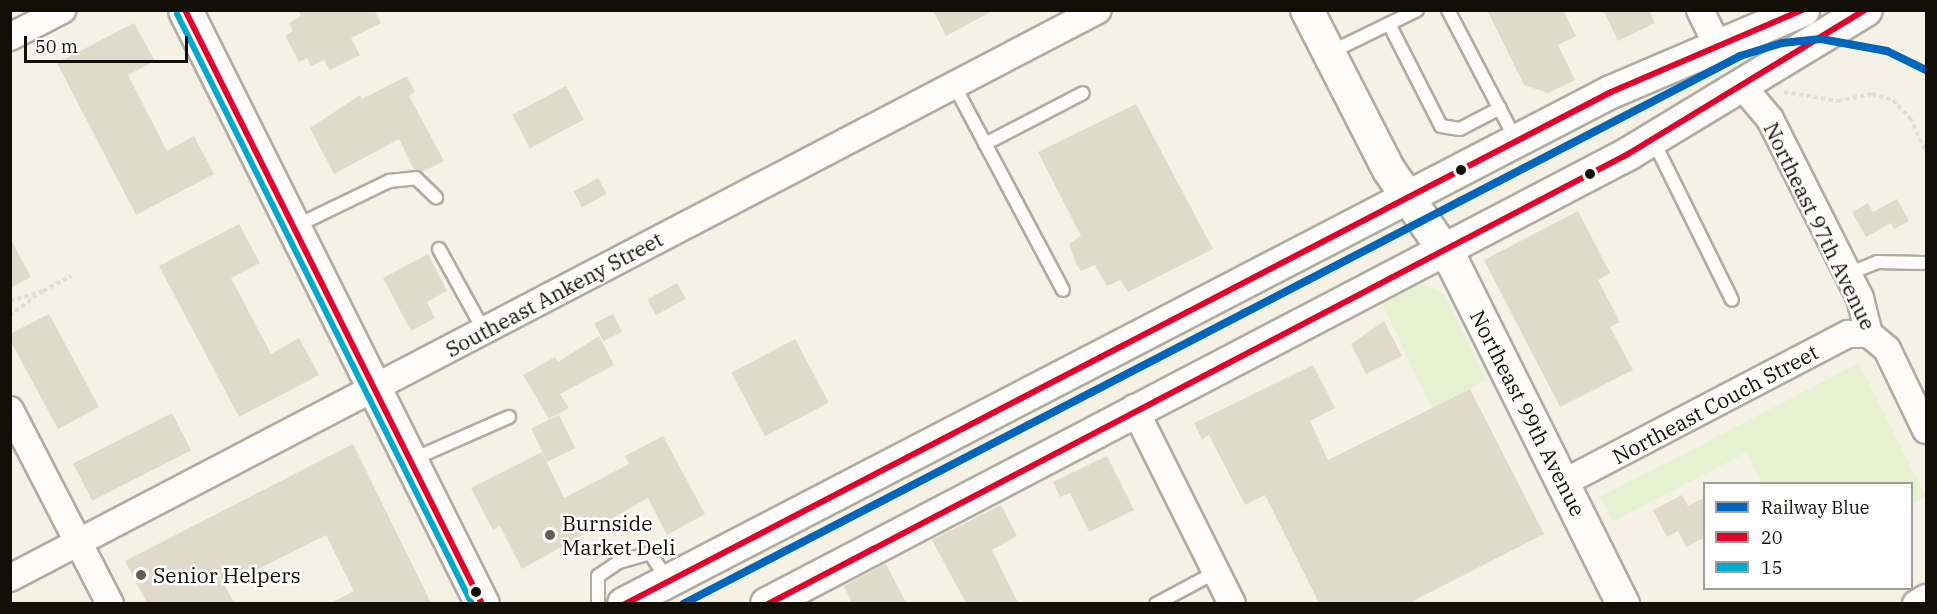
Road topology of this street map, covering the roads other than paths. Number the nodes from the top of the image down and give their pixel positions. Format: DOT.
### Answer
graph roads {
  1 [pos="62,10"];
  2 [pos="185,10"];
  3 [pos="1098,10"];
  4 [pos="1307,10"];
  5 [pos="1417,10"];
  6 [pos="1448,10"];
  7 [pos="1700,10"];
  8 [pos="1803,10"];
  9 [pos="1866,10"];
  10 [pos="1389,24"];
  11 [pos="10,37"];
  12 [pos="1717,45"];
  13 [pos="1329,53"];
  14 [pos="954,85"];
  15 [pos="1743,87"];
  16 [pos="1083,93"];
  17 [pos="1500,108"];
  18 [pos="1653,139"];
  19 [pos="1517,141"];
  20 [pos="985,144"];
  21 [pos="436,197"];
  22 [pos="1408,198"];
  23 [pos="292,229"];
  24 [pos="1435,237"];
  25 [pos="439,249"];
  26 [pos="1923,263"];
  27 [pos="1848,274"];
  28 [pos="1062,290"];
  29 [pos="1732,300"];
  30 [pos="484,331"];
  31 [pos="1869,334"];
  32 [pos="372,390"];
  33 [pos="1134,408"];
  34 [pos="10,410"];
  35 [pos="508,417"];
  36 [pos="1926,430"];
  37 [pos="409,461"];
  38 [pos="1563,483"];
  39 [pos="78,543"];
  40 [pos="1216,572"];
  41 [pos="10,578"];
  42 [pos="668,580"];
  43 [pos="1926,598"];
  44 [pos="783,600"];
  45 [pos="110,603"];
  46 [pos="482,603"];
  47 [pos="598,603"];
  48 [pos="624,603"];
  49 [pos="1156,603"];
  50 [pos="1232,603"];
  51 [pos="1623,603"];
  52 [pos="1916,603"];
  1 -- 11 [label="street"];
  2 -- 23 [label="main road"];
  3 -- 14 [label="street, Southeast Ankeny Street"];
  4 -- 13 [label="street, Northeast 99th Avenue"];
  5 -- 10 [label="lane"];
  6 -- 17 [label="lane"];
  7 -- 12 [label="street"];
  8 -- 12 [label="street"];
  9 -- 15 [label="street"];
  10 -- 13 [label="lane"];
  10 -- 17 [label="lane"];
  12 -- 19 [label="street"];
  13 -- 22 [label="street, Northeast 99th Avenue"];
  14 -- 20 [label="lane"];
  14 -- 30 [label="street, Southeast Ankeny Street"];
  15 -- 18 [label="street"];
  15 -- 27 [label="street, Northeast 97th Avenue"];
  16 -- 20 [label="lane"];
  17 -- 19 [label="lane"];
  18 -- 24 [label="street"];
  18 -- 29 [label="lane"];
  19 -- 22 [label="street"];
  20 -- 28 [label="lane"];
  21 -- 23 [label="lane"];
  22 -- 24 [label="street, Northeast 99th Avenue"];
  22 -- 42 [label="street"];
  23 -- 32 [label="main road"];
  24 -- 33 [label="street"];
  24 -- 38 [label="street, Northeast 99th Avenue"];
  25 -- 30 [label="lane"];
  26 -- 27 [label="lane"];
  27 -- 31 [label="street, Northeast 97th Avenue"];
  30 -- 32 [label="street, Southeast Ankeny Street"];
  31 -- 36 [label="street, Northeast 97th Avenue"];
  31 -- 38 [label="street, Northeast Couch Street"];
  32 -- 37 [label="main road"];
  32 -- 39 [label="street, Southeast Ankeny Street"];
  33 -- 40 [label="street"];
  33 -- 44 [label="street"];
  34 -- 39 [label="street"];
  35 -- 37 [label="lane"];
  37 -- 46 [label="main road"];
  38 -- 51 [label="street, Northeast 99th Avenue"];
  39 -- 41 [label="street, Southeast Ankeny Street"];
  39 -- 45 [label="street"];
  40 -- 49 [label="lane"];
  40 -- 50 [label="street"];
  42 -- 47 [label="lane"];
  42 -- 48 [label="street"];
  43 -- 52 [label="street"];
}
